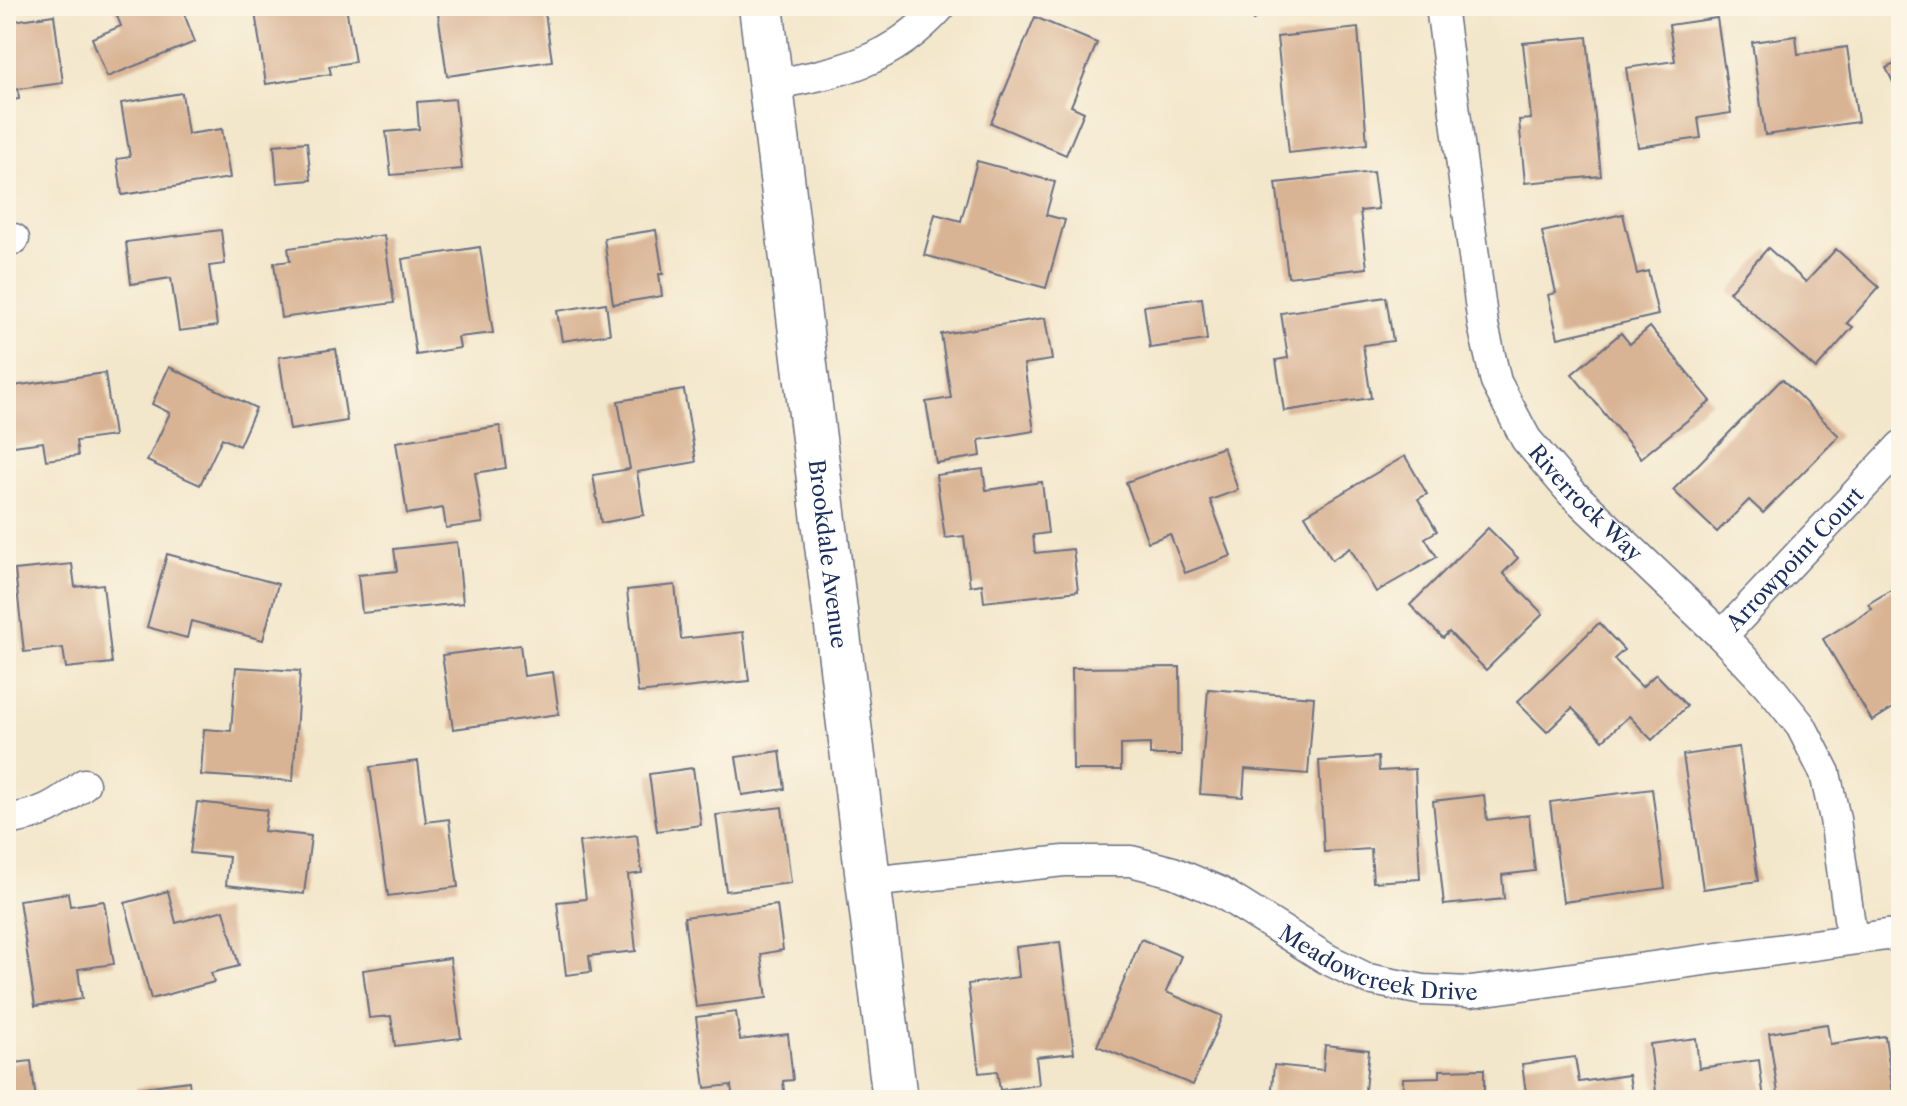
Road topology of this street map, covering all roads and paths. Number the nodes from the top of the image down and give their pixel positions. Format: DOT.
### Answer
graph roads {
  1 [pos="761,6"];
  2 [pos="941,6"];
  3 [pos="1441,6"];
  4 [pos="770,85"];
  5 [pos="1901,446"];
  6 [pos="1722,636"];
  7 [pos="84,784"];
  8 [pos="6,820"];
  9 [pos="870,882"];
  10 [pos="1901,933"];
  11 [pos="1852,939"];
  12 [pos="895,1100"];
  1 -- 4 [label="street, Brookdale Avenue"];
  2 -- 4 [label="street"];
  3 -- 6 [label="street, Riverrock Way"];
  4 -- 9 [label="street, Brookdale Avenue"];
  5 -- 6 [label="street, Arrowpoint Court"];
  6 -- 11 [label="street, Riverrock Way"];
  7 -- 8 [label="street"];
  9 -- 11 [label="street, Meadowcreek Drive"];
  9 -- 12 [label="street, Brookdale Avenue"];
  10 -- 11 [label="street, Meadowcreek Drive"];
}
